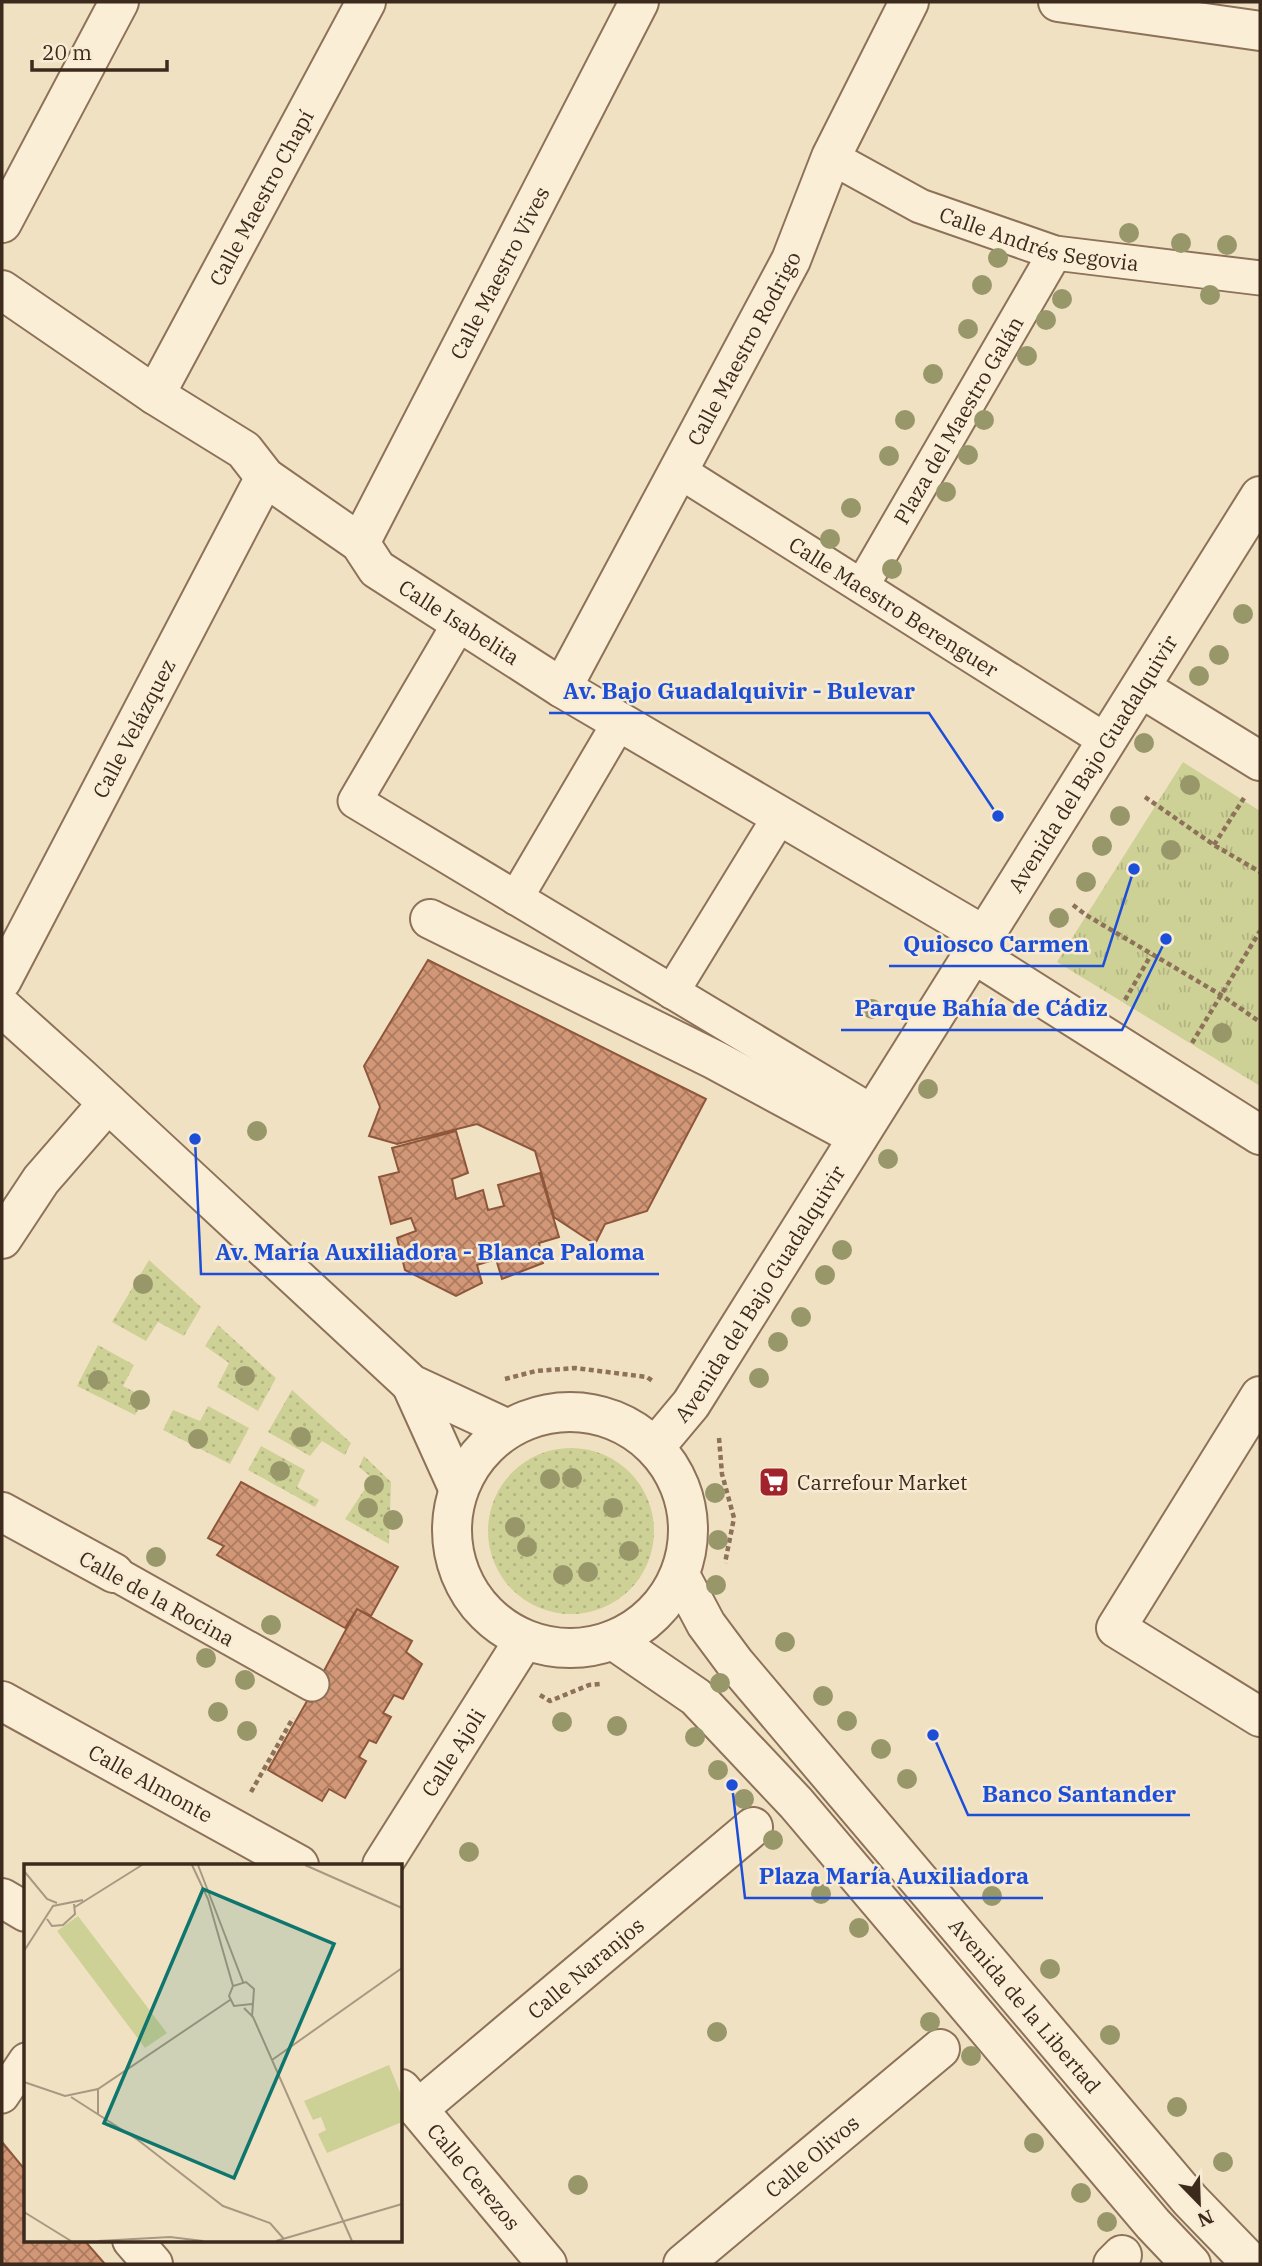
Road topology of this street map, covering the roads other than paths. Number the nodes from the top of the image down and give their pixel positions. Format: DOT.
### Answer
graph roads {
  1 [pos="119,2"];
  2 [pos="366,2"];
  3 [pos="639,2"];
  4 [pos="909,2"];
  5 [pos="1058,2"];
  6 [pos="1260,31"];
  7 [pos="831,157"];
  8 [pos="2,223"];
  9 [pos="1055,253"];
  10 [pos="1260,278"];
  11 [pos="2,290"];
  12 [pos="155,395"];
  13 [pos="679,471"];
  14 [pos="265,477"];
  15 [pos="1260,496"];
  16 [pos="360,543"];
  17 [pos="862,586"];
  18 [pos="460,622"];
  19 [pos="562,688"];
  20 [pos="1141,688"];
  21 [pos="620,722"];
  22 [pos="1108,742"];
  23 [pos="1254,777"];
  24 [pos="780,816"];
  25 [pos="516,898"];
  26 [pos="430,919"];
  27 [pos="979,945"];
  28 [pos="2,980"];
  29 [pos="672,992"];
  30 [pos="2,1007"];
  31 [pos="108,1103"];
  32 [pos="866,1125"];
  33 [pos="1260,1135"];
  34 [pos="2,1239"];
  35 [pos="411,1384"];
  36 [pos="1260,1396"];
  37 [pos="508,1429"];
  38 [pos="655,1447"];
  39 [pos="458,1488"];
  40 [pos="2,1513"];
  41 [pos="114,1573"];
  42 [pos="680,1576"];
  43 [pos="524,1640"];
  44 [pos="613,1640"];
  45 [pos="312,1684"];
  46 [pos="2,1701"];
  47 [pos="1260,1717"];
  48 [pos="753,1827"];
  49 [pos="297,1864"];
  50 [pos="383,1864"];
  51 [pos="2,1898"];
  52 [pos="24,1911"];
  53 [pos="940,2049"];
  54 [pos="24,2063"];
  55 [pos="2,2096"];
  56 [pos="409,2099"];
  57 [pos="134,2242"];
  58 [pos="153,2264"];
  59 [pos="547,2264"];
  60 [pos="683,2264"];
  61 [pos="1191,2264"];
  62 [pos="1252,2264"];
  1 -- 8 [label="street"];
  2 -- 12 [label="street, Calle Maestro Chapí"];
  3 -- 16 [label="street, Calle Maestro Vives"];
  4 -- 7 [label="street, Calle Maestro Rodrigo"];
  5 -- 6 [label="street"];
  7 -- 9 [label="street, Calle Andrés Segovia"];
  7 -- 13 [label="street, Calle Maestro Rodrigo"];
  9 -- 10 [label="street, Calle Andrés Segovia"];
  9 -- 17 [label="street, Plaza del Maestro Galán"];
  11 -- 12 [label="street, Calle Isabelita"];
  12 -- 14 [label="street, Calle Isabelita"];
  13 -- 17 [label="street, Calle Maestro Berenguer"];
  13 -- 19 [label="street, Calle Maestro Rodrigo"];
  14 -- 16 [label="street, Calle Isabelita"];
  14 -- 28 [label="street, Calle Velázquez"];
  15 -- 20 [label="street, Avenida del Bajo Guadalquivir"];
  16 -- 18 [label="street, Calle Isabelita"];
  17 -- 22 [label="street, Calle Maestro Berenguer"];
  18 -- 19 [label="street, Calle Isabelita"];
  18 -- 25 [label="street"];
  19 -- 21 [label="street, Calle Isabelita"];
  20 -- 22 [label="street, Avenida del Bajo Guadalquivir"];
  20 -- 23 [label="street"];
  21 -- 24 [label="street, Calle Isabelita"];
  21 -- 25 [label="street"];
  22 -- 27 [label="street, Avenida del Bajo Guadalquivir"];
  24 -- 27 [label="street, Calle Isabelita"];
  24 -- 29 [label="street"];
  25 -- 29 [label="street"];
  26 -- 32 [label="street"];
  27 -- 32 [label="street, Avenida del Bajo Guadalquivir"];
  27 -- 33 [label="street, Calle Isabelita"];
  29 -- 32 [label="street"];
  30 -- 31 [label="street"];
  31 -- 34 [label="street"];
  31 -- 35 [label="street"];
  32 -- 38 [label="street, Avenida del Bajo Guadalquivir"];
  35 -- 37 [label="street"];
  35 -- 39 [label="street"];
  36 -- 47 [label="street"];
  37 -- 38 [label="street"];
  37 -- 39 [label="street"];
  38 -- 42 [label="street"];
  39 -- 43 [label="street"];
  40 -- 41 [label="street, Calle de la Rocina"];
  41 -- 45 [label="street, Calle de la Rocina"];
  42 -- 44 [label="street"];
  42 -- 62 [label="street, Avenida de la Libertad"];
  43 -- 44 [label="street"];
  43 -- 50 [label="street, Calle Ajoli"];
  44 -- 61 [label="street, Avenida de la Libertad"];
  46 -- 49 [label="street, Calle Almonte"];
  48 -- 56 [label="street, Calle Naranjos"];
  51 -- 52 [label="street"];
  53 -- 60 [label="street, Calle Olivos"];
  54 -- 55 [label="street"];
  56 -- 59 [label="street, Calle Cerezos"];
  57 -- 58 [label="street"];
}
